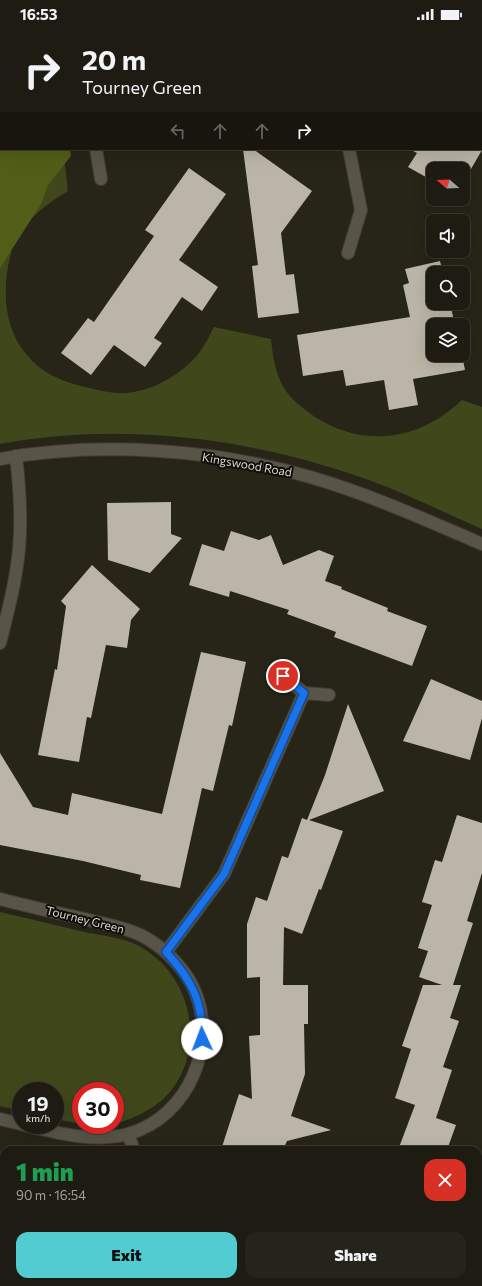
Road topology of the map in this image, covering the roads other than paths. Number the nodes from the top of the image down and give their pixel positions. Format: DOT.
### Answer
graph roads {
  1 [pos="96,150"];
  2 [pos="349,150"];
  3 [pos="101,180"];
  4 [pos="348,253"];
  5 [pos="16,456"];
  6 [pos="0,460"];
  7 [pos="482,544"];
  8 [pos="0,642"];
  9 [pos="283,676"];
  10 [pos="304,693"];
  11 [pos="329,695"];
  12 [pos="0,899"];
  13 [pos="166,952"];
  14 [pos="0,1119"];
  15 [pos="12,1122"];
  16 [pos="64,1133"];
  17 [pos="128,1134"];
  18 [pos="132,1146"];
  1 -- 3 [label="street"];
  2 -- 4 [label="street"];
  5 -- 6 [label="street, Kingswood Road"];
  5 -- 7 [label="street, Kingswood Road"];
  5 -- 8 [label="street"];
  9 -- 10 [label="street"];
  10 -- 11 [label="street"];
  10 -- 13 [label="street"];
  12 -- 13 [label="street, Tourney Green"];
  13 -- 17 [label="street, Tourney Green"];
  14 -- 15 [label="street, Tourney Green"];
  16 -- 17 [label="street, Tourney Green"];
  17 -- 18 [label="street"];
}
